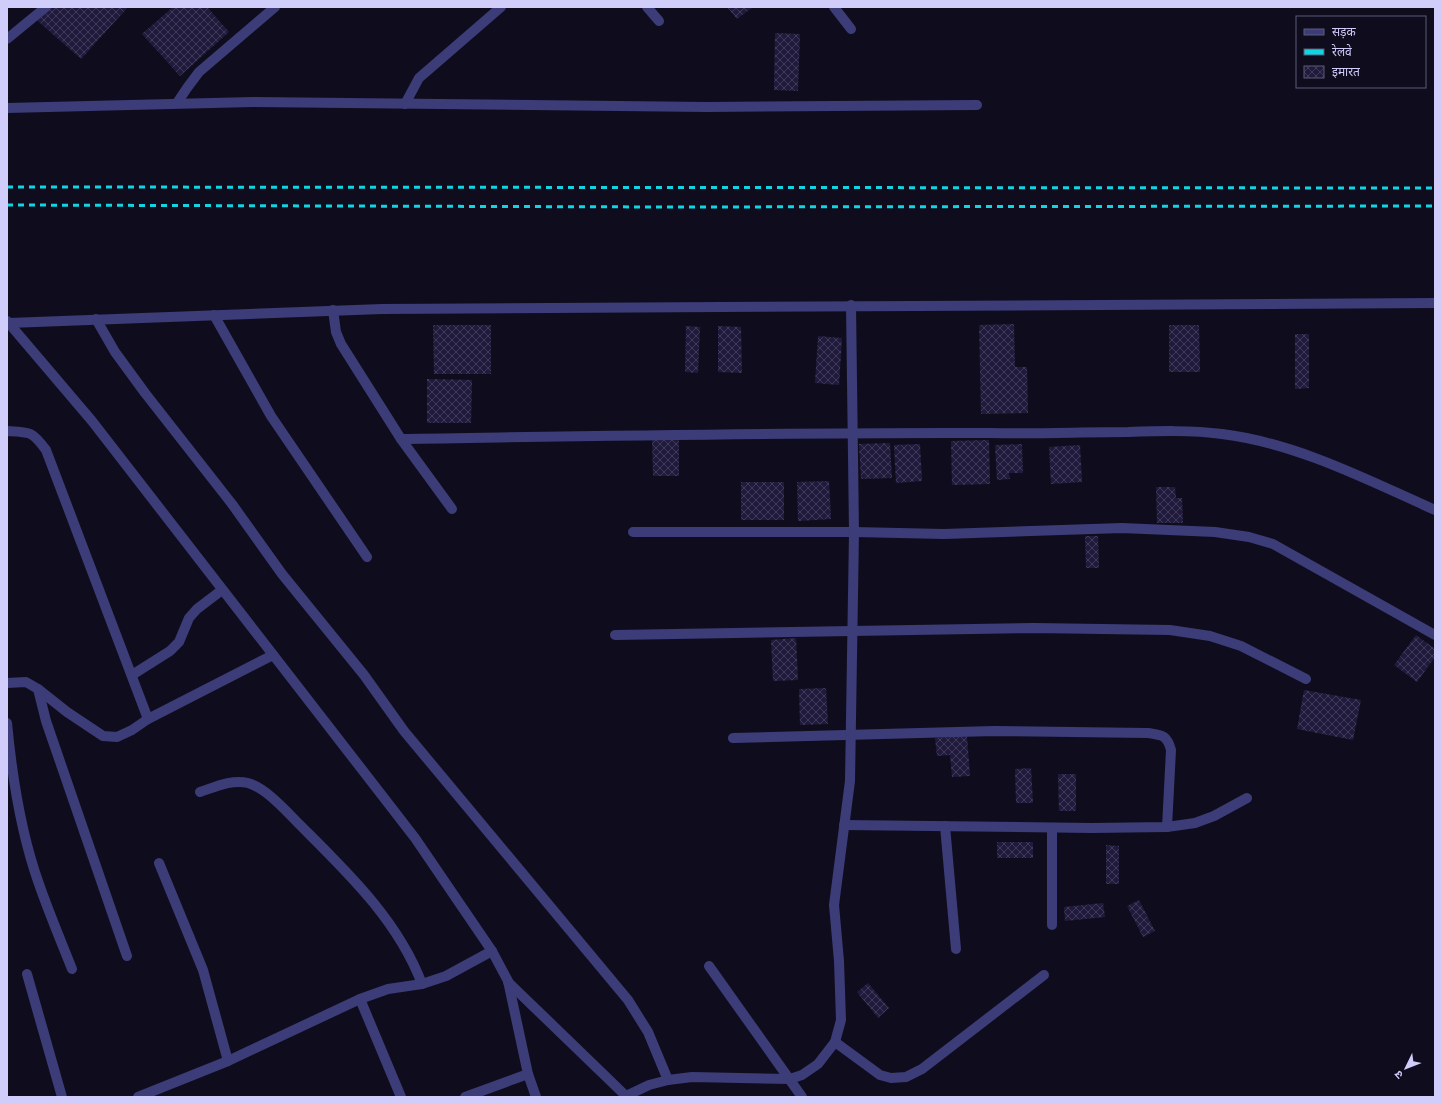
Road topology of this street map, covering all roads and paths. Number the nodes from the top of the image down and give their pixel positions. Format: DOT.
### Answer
graph roads {
  1 [pos="46,7"];
  2 [pos="275,7"];
  3 [pos="501,7"];
  4 [pos="647,7"];
  5 [pos="834,7"];
  6 [pos="659,21"];
  7 [pos="851,29"];
  8 [pos="7,39"];
  9 [pos="177,103"];
  10 [pos="405,104"];
  11 [pos="977,105"];
  12 [pos="7,108"];
  13 [pos="1435,303"];
  14 [pos="851,305"];
  15 [pos="333,310"];
  16 [pos="214,315"];
  17 [pos="96,319"];
  18 [pos="8,322"];
  19 [pos="7,431"];
  20 [pos="853,432"];
  21 [pos="401,439"];
  22 [pos="452,509"];
  23 [pos="1435,510"];
  24 [pos="633,532"];
  25 [pos="854,532"];
  26 [pos="367,557"];
  27 [pos="222,590"];
  28 [pos="852,631"];
  29 [pos="615,635"];
  30 [pos="1435,635"];
  31 [pos="274,655"];
  32 [pos="132,676"];
  33 [pos="1306,679"];
  34 [pos="7,683"];
  35 [pos="38,688"];
  36 [pos="148,719"];
  37 [pos="7,723"];
  38 [pos="851,734"];
  39 [pos="732,738"];
  40 [pos="200,792"];
  41 [pos="1247,798"];
  42 [pos="844,825"];
  43 [pos="945,826"];
  44 [pos="1167,827"];
  45 [pos="1052,828"];
  46 [pos="159,863"];
  47 [pos="1052,925"];
  48 [pos="956,949"];
  49 [pos="492,951"];
  50 [pos="128,956"];
  51 [pos="709,966"];
  52 [pos="72,969"];
  53 [pos="26,974"];
  54 [pos="1044,976"];
  55 [pos="508,981"];
  56 [pos="422,984"];
  57 [pos="360,999"];
  58 [pos="835,1042"];
  59 [pos="228,1061"];
  60 [pos="528,1074"];
  61 [pos="790,1079"];
  62 [pos="668,1080"];
  63 [pos="62,1097"];
  64 [pos="138,1097"];
  65 [pos="401,1097"];
  66 [pos="465,1097"];
  67 [pos="536,1097"];
  68 [pos="627,1097"];
  69 [pos="802,1097"];
  1 -- 8 [label="street"];
  2 -- 9 [label="street"];
  3 -- 10 [label="street"];
  4 -- 6 [label="street"];
  5 -- 7 [label="street"];
  9 -- 10 [label="street"];
  9 -- 12 [label="street"];
  10 -- 11 [label="street"];
  13 -- 14 [label="street"];
  14 -- 15 [label="street"];
  14 -- 20 [label="street"];
  15 -- 16 [label="street"];
  15 -- 21 [label="street"];
  16 -- 17 [label="street"];
  16 -- 26 [label="street"];
  17 -- 18 [label="street"];
  17 -- 62 [label="street"];
  18 -- 27 [label="street"];
  19 -- 32 [label="street"];
  20 -- 21 [label="street"];
  20 -- 23 [label="street"];
  20 -- 25 [label="street"];
  21 -- 22 [label="street"];
  24 -- 25 [label="street"];
  25 -- 28 [label="street"];
  25 -- 30 [label="street"];
  27 -- 31 [label="street"];
  27 -- 32 [label="street"];
  28 -- 29 [label="street"];
  28 -- 33 [label="street"];
  28 -- 38 [label="street"];
  31 -- 36 [label="street"];
  31 -- 49 [label="street"];
  32 -- 36 [label="street"];
  34 -- 35 [label="street"];
  35 -- 36 [label="street"];
  35 -- 50 [label="street"];
  37 -- 52 [label="street"];
  38 -- 39 [label="street"];
  38 -- 42 [label="street"];
  38 -- 44 [label="street"];
  40 -- 56 [label="street"];
  41 -- 44 [label="street"];
  42 -- 43 [label="street"];
  42 -- 58 [label="street"];
  43 -- 45 [label="street"];
  43 -- 48 [label="street"];
  44 -- 45 [label="street"];
  45 -- 47 [label="street"];
  46 -- 59 [label="street"];
  49 -- 55 [label="street"];
  49 -- 56 [label="street"];
  51 -- 61 [label="street"];
  53 -- 63 [label="street"];
  54 -- 58 [label="street"];
  55 -- 60 [label="street"];
  55 -- 68 [label="street"];
  56 -- 57 [label="street"];
  57 -- 59 [label="street"];
  57 -- 65 [label="street"];
  58 -- 61 [label="street"];
  59 -- 64 [label="street"];
  60 -- 66 [label="street"];
  60 -- 67 [label="street"];
  61 -- 62 [label="street"];
  61 -- 69 [label="street"];
  62 -- 68 [label="street"];
}
